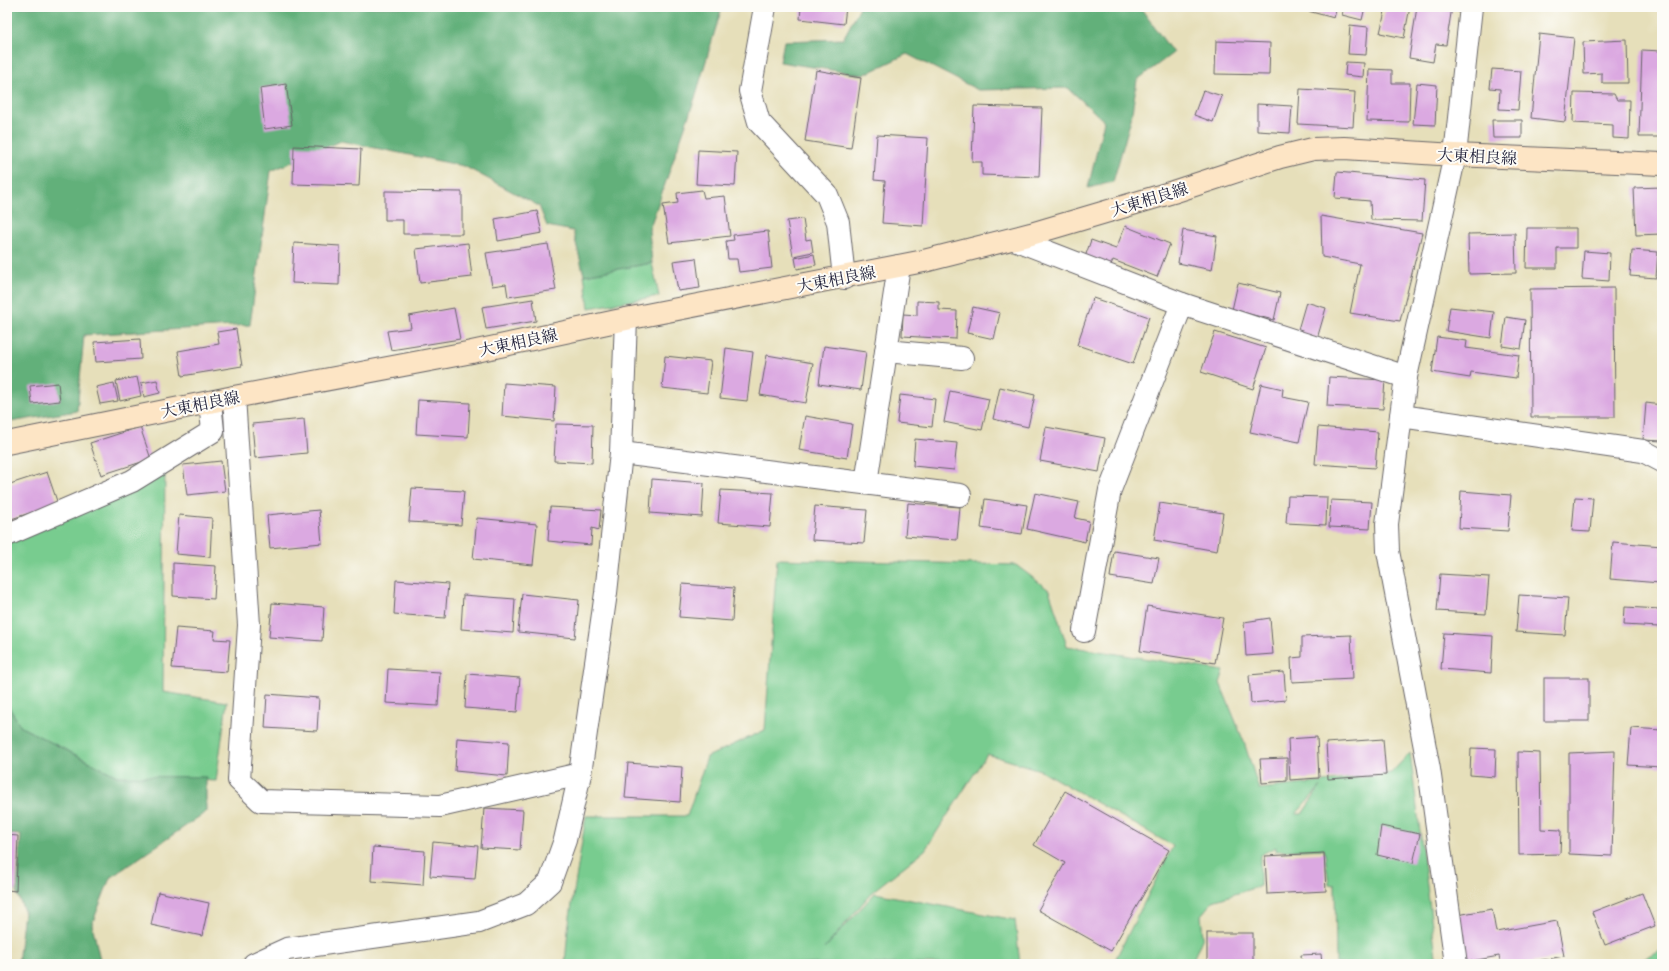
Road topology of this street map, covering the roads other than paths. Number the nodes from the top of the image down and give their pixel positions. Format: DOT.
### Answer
graph roads {
  1 [pos="764,7"];
  2 [pos="1471,7"];
  3 [pos="1455,155"];
  4 [pos="1662,164"];
  5 [pos="1014,239"];
  6 [pos="899,266"];
  7 [pos="844,278"];
  8 [pos="1182,304"];
  9 [pos="626,319"];
  10 [pos="886,351"];
  11 [pos="962,358"];
  12 [pos="1406,377"];
  13 [pos="234,397"];
  14 [pos="210,402"];
  15 [pos="1401,416"];
  16 [pos="7,443"];
  17 [pos="620,453"];
  18 [pos="1662,461"];
  19 [pos="866,483"];
  20 [pos="960,495"];
  21 [pos="7,535"];
  22 [pos="1084,631"];
  23 [pos="580,774"];
  24 [pos="254,964"];
  25 [pos="1456,964"];
  1 -- 7 [label="street"];
  2 -- 3 [label="street"];
  3 -- 4 [label="main road, 大東相良線"];
  3 -- 5 [label="main road, 大東相良線"];
  3 -- 12 [label="street"];
  5 -- 6 [label="main road, 大東相良線"];
  5 -- 8 [label="street"];
  6 -- 7 [label="main road, 大東相良線"];
  6 -- 10 [label="street"];
  7 -- 9 [label="main road, 大東相良線"];
  8 -- 12 [label="street"];
  8 -- 22 [label="street"];
  9 -- 13 [label="main road, 大東相良線"];
  9 -- 17 [label="street"];
  10 -- 11 [label="street"];
  10 -- 19 [label="street"];
  12 -- 15 [label="street"];
  13 -- 14 [label="main road, 大東相良線"];
  13 -- 23 [label="street"];
  14 -- 16 [label="main road, 大東相良線"];
  14 -- 21 [label="street"];
  15 -- 18 [label="street"];
  15 -- 25 [label="street"];
  17 -- 19 [label="street"];
  17 -- 23 [label="street"];
  19 -- 20 [label="street"];
  23 -- 24 [label="street"];
}
